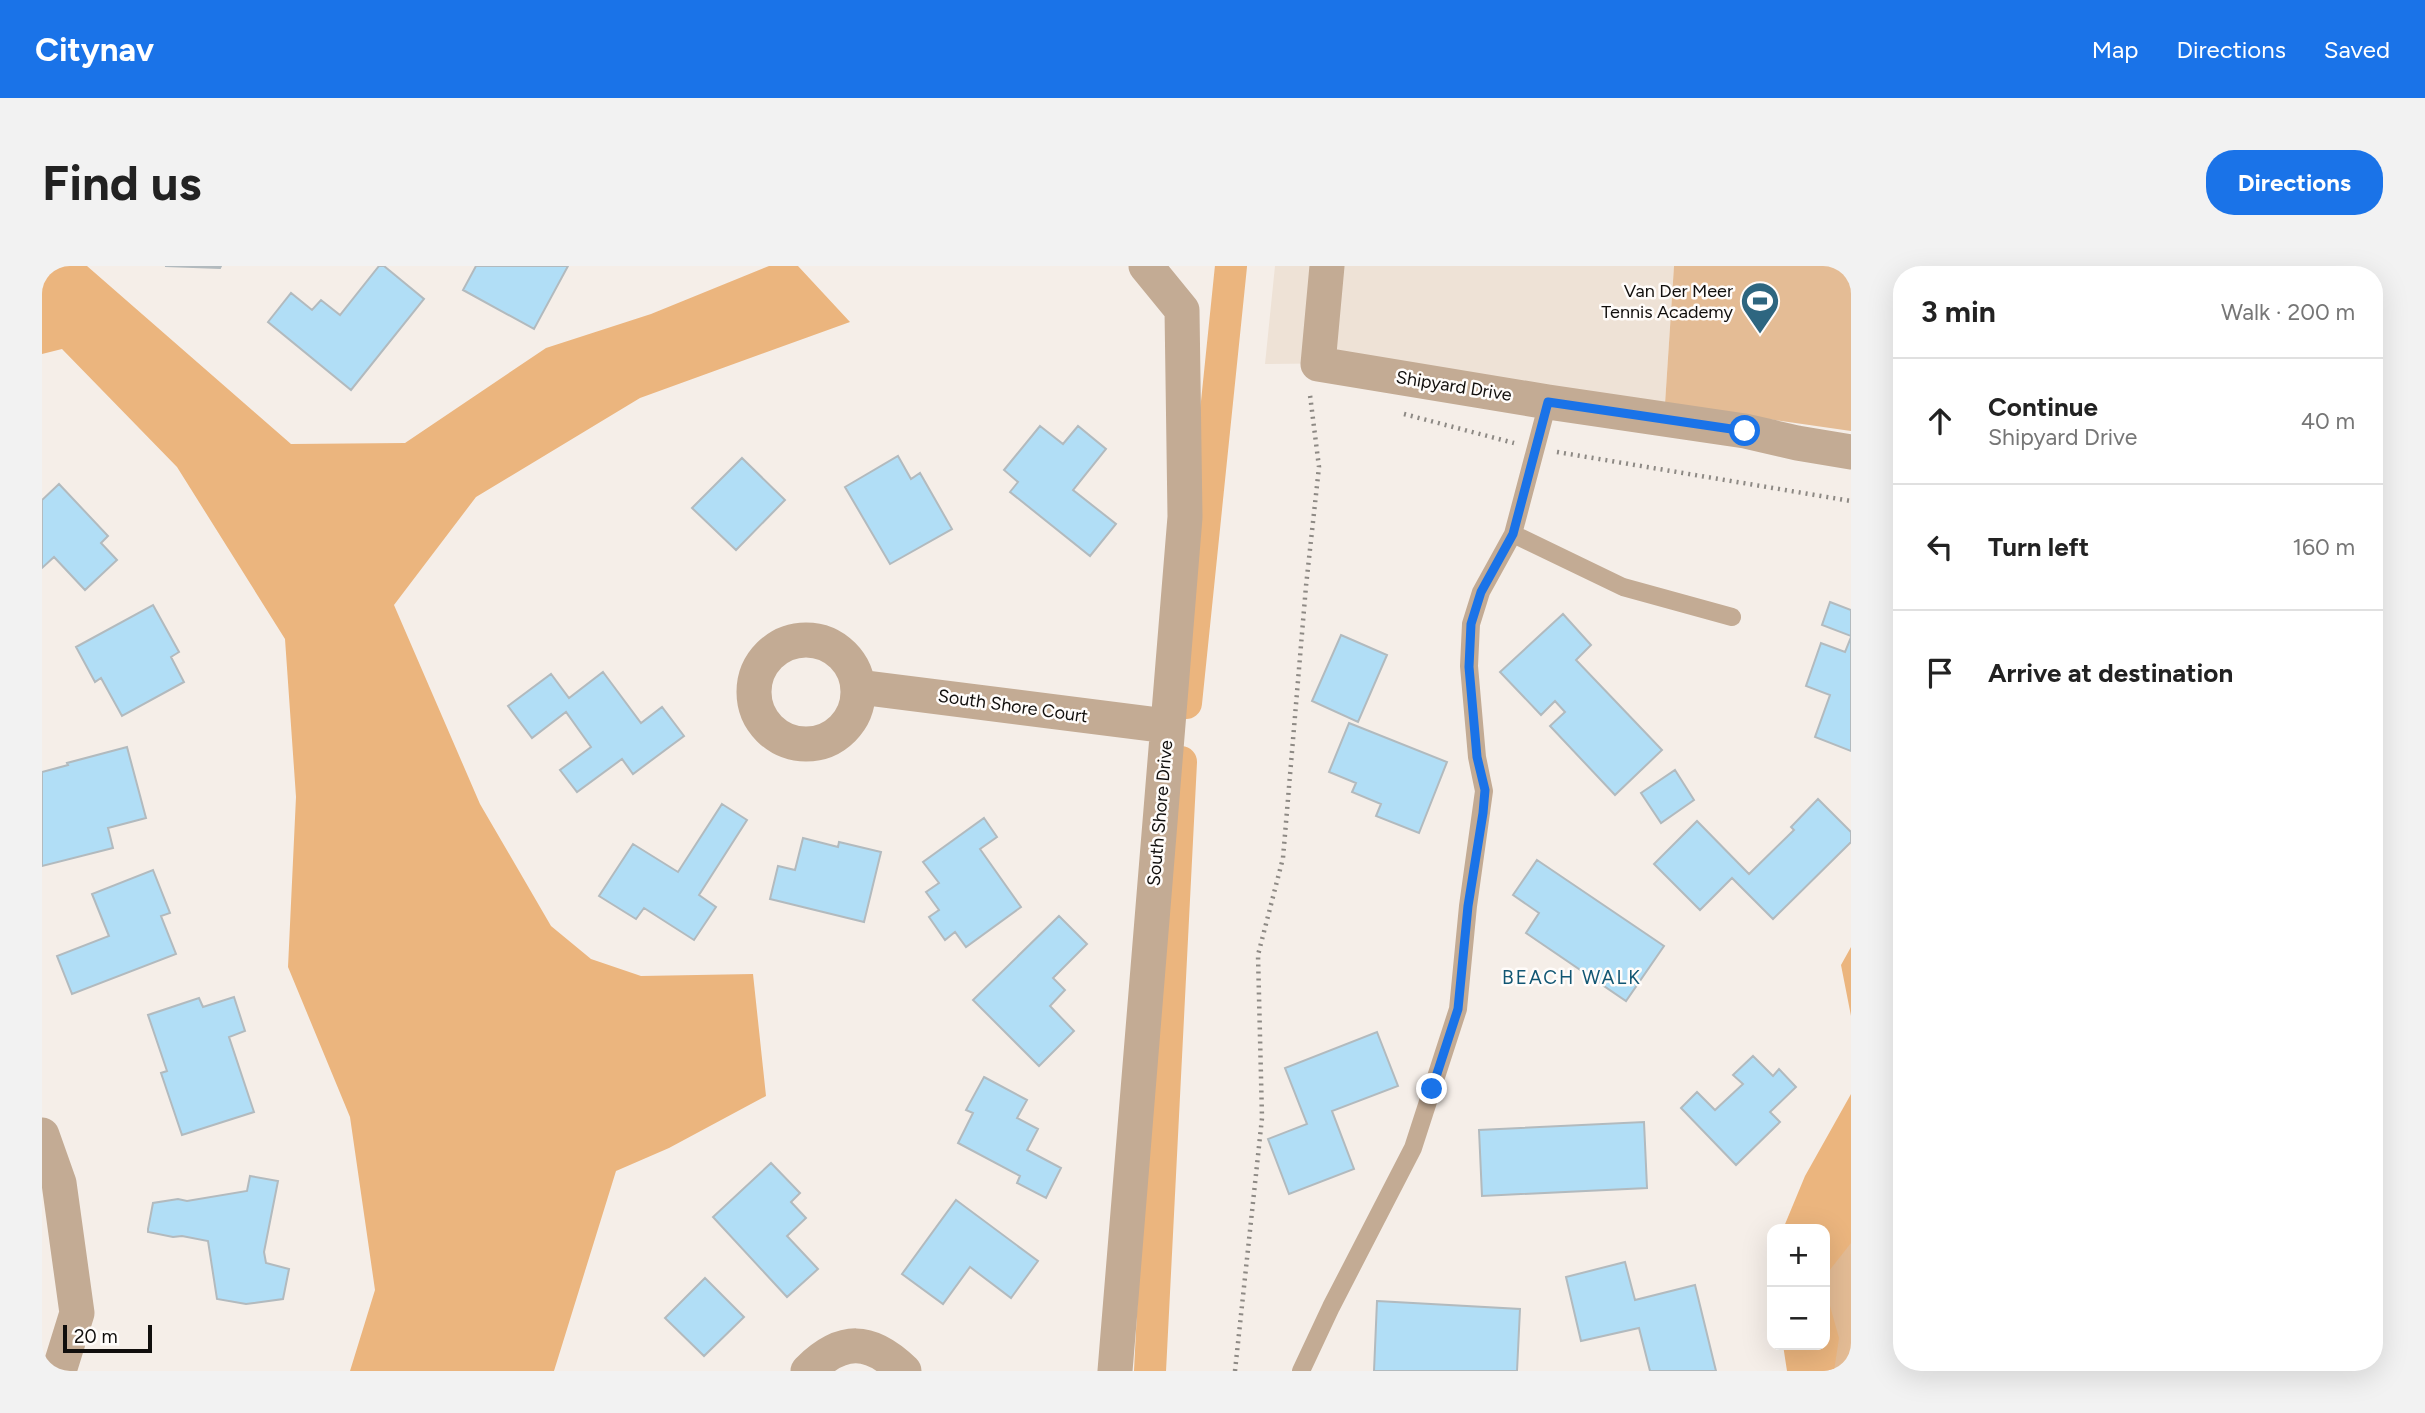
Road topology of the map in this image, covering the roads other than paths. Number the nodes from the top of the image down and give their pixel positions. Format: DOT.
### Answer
graph roads {
  1 [pos="1146,266"];
  2 [pos="1327,266"];
  3 [pos="1548,402"];
  4 [pos="1851,452"];
  5 [pos="1513,534"];
  6 [pos="1732,617"];
  7 [pos="859,687"];
  8 [pos="1167,726"];
  9 [pos="42,1135"];
  10 [pos="59,1371"];
  11 [pos="808,1371"];
  12 [pos="904,1371"];
  13 [pos="1115,1371"];
  14 [pos="1301,1371"];
  1 -- 8 [label="street, South Shore Drive"];
  2 -- 3 [label="street, Shipyard Drive"];
  3 -- 4 [label="street, Shipyard Drive"];
  3 -- 5 [label="lane"];
  5 -- 6 [label="lane"];
  5 -- 14 [label="lane"];
  7 -- 8 [label="street, South Shore Court"];
  8 -- 13 [label="street, South Shore Drive"];
  9 -- 10 [label="street"];
  11 -- 12 [label="street"];
}
